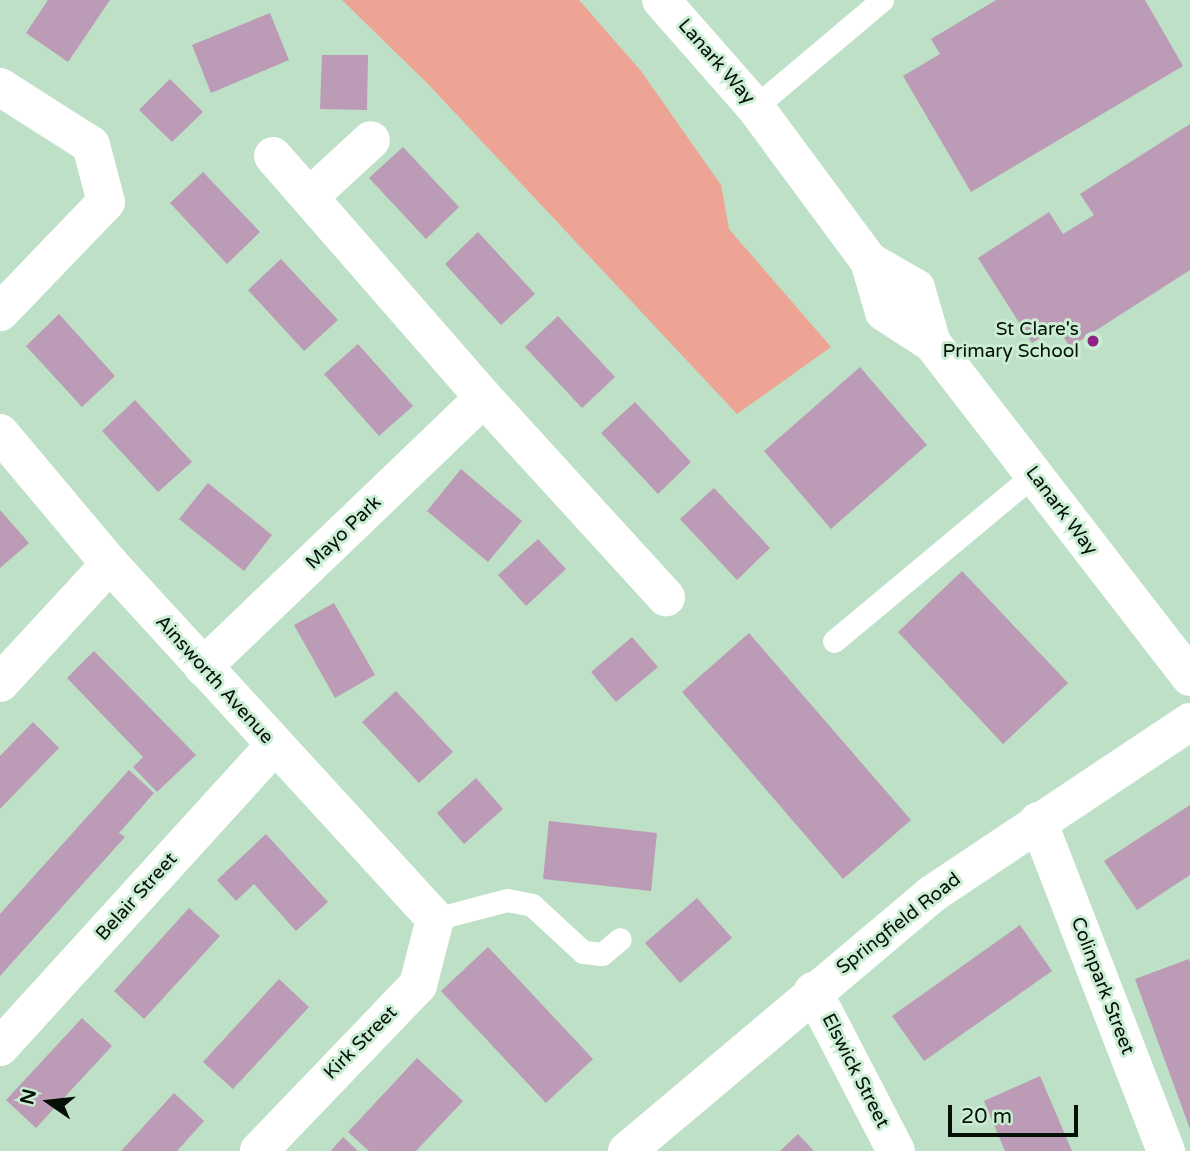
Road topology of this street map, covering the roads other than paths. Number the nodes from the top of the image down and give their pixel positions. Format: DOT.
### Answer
graph roads {
  1 [pos="661,0"];
  2 [pos="882,0"];
  3 [pos="0,87"];
  4 [pos="755,107"];
  5 [pos="371,140"];
  6 [pos="273,156"];
  7 [pos="309,197"];
  8 [pos="0,312"];
  9 [pos="484,398"];
  10 [pos="0,433"];
  11 [pos="1033,475"];
  12 [pos="110,565"];
  13 [pos="666,597"];
  14 [pos="834,641"];
  15 [pos="204,667"];
  16 [pos="1190,677"];
  17 [pos="0,683"];
  18 [pos="1190,722"];
  19 [pos="273,747"];
  20 [pos="1038,821"];
  21 [pos="435,919"];
  22 [pos="620,939"];
  23 [pos="813,991"];
  24 [pos="0,1047"];
  25 [pos="259,1151"];
  26 [pos="627,1151"];
  27 [pos="896,1151"];
  28 [pos="1166,1151"];
  1 -- 4 [label="street, Lanark Way"];
  2 -- 4 [label="lane"];
  3 -- 8 [label="street"];
  4 -- 11 [label="street, Lanark Way"];
  5 -- 7 [label="street"];
  6 -- 7 [label="street"];
  7 -- 9 [label="street"];
  9 -- 13 [label="street"];
  9 -- 15 [label="street, Mayo Park"];
  10 -- 12 [label="street, Ainsworth Avenue"];
  11 -- 14 [label="lane"];
  11 -- 16 [label="street, Lanark Way"];
  12 -- 15 [label="street, Ainsworth Avenue"];
  12 -- 17 [label="street"];
  15 -- 19 [label="street, Ainsworth Avenue"];
  18 -- 20 [label="street, Springfield Road"];
  19 -- 21 [label="street, Ainsworth Avenue"];
  19 -- 24 [label="street, Belair Street"];
  20 -- 23 [label="street, Springfield Road"];
  20 -- 28 [label="street, Colinpark Street"];
  21 -- 22 [label="lane"];
  21 -- 25 [label="street, Kirk Street"];
  23 -- 26 [label="street, Springfield Road"];
  23 -- 27 [label="street, Elswick Street"];
}
